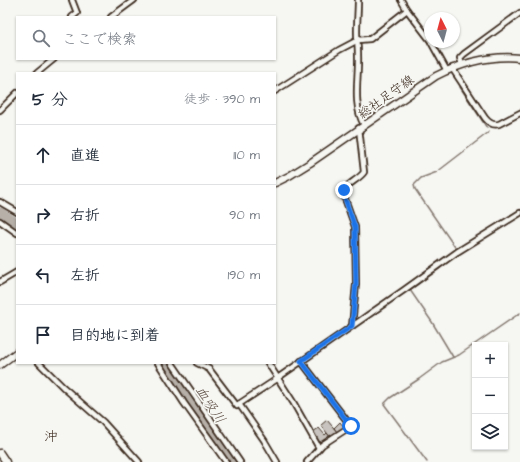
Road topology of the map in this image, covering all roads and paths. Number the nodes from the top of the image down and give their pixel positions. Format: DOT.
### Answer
graph roads {
  1 [pos="72,0"];
  2 [pos="134,0"];
  3 [pos="358,0"];
  4 [pos="401,0"];
  5 [pos="407,10"];
  6 [pos="520,13"];
  7 [pos="73,16"];
  8 [pos="112,16"];
  9 [pos="424,32"];
  10 [pos="358,40"];
  11 [pos="435,48"];
  12 [pos="520,58"];
  13 [pos="53,60"];
  14 [pos="462,65"];
  15 [pos="449,70"];
  16 [pos="38,72"];
  17 [pos="276,90"];
  18 [pos="16,94"];
  19 [pos="0,110"];
  20 [pos="520,113"];
  21 [pos="362,127"];
  22 [pos="276,182"];
  23 [pos="0,202"];
  24 [pos="16,211"];
  25 [pos="520,213"];
  26 [pos="0,221"];
  27 [pos="16,232"];
  28 [pos="16,273"];
  29 [pos="0,282"];
  30 [pos="352,326"];
  31 [pos="16,353"];
  32 [pos="301,361"];
  33 [pos="40,364"];
  34 [pos="159,364"];
  35 [pos="173,364"];
  36 [pos="199,364"];
  37 [pos="269,364"];
  38 [pos="0,365"];
  39 [pos="277,379"];
  40 [pos="239,404"];
  41 [pos="319,448"];
  42 [pos="0,452"];
  43 [pos="6,462"];
  44 [pos="139,462"];
  45 [pos="226,462"];
  46 [pos="240,462"];
  47 [pos="277,462"];
  48 [pos="307,462"];
  1 -- 7 [label="street"];
  2 -- 8 [label="street"];
  3 -- 10 [label="street"];
  4 -- 5 [label="street"];
  5 -- 9 [label="street"];
  5 -- 10 [label="street"];
  6 -- 14 [label="street"];
  10 -- 17 [label="street"];
  10 -- 21 [label="street"];
  11 -- 15 [label="street"];
  12 -- 14 [label="main road, 総社足守線"];
  13 -- 16 [label="street"];
  14 -- 15 [label="main road, 総社足守線"];
  15 -- 20 [label="street"];
  15 -- 21 [label="main road, 総社足守線"];
  18 -- 19 [label="street"];
  21 -- 22 [label="main road, 総社足守線"];
  21 -- 30 [label="street"];
  23 -- 24 [label="street"];
  25 -- 30 [label="street"];
  26 -- 27 [label="street"];
  28 -- 29 [label="street"];
  30 -- 32 [label="street"];
  31 -- 38 [label="main road"];
  32 -- 39 [label="street"];
  32 -- 41 [label="street"];
  33 -- 44 [label="street"];
  34 -- 45 [label="street"];
  35 -- 46 [label="street"];
  36 -- 40 [label="street"];
  37 -- 39 [label="street"];
  39 -- 40 [label="street"];
  39 -- 41 [label="street"];
  40 -- 47 [label="street"];
  41 -- 48 [label="street"];
  42 -- 43 [label="main road"];
}
